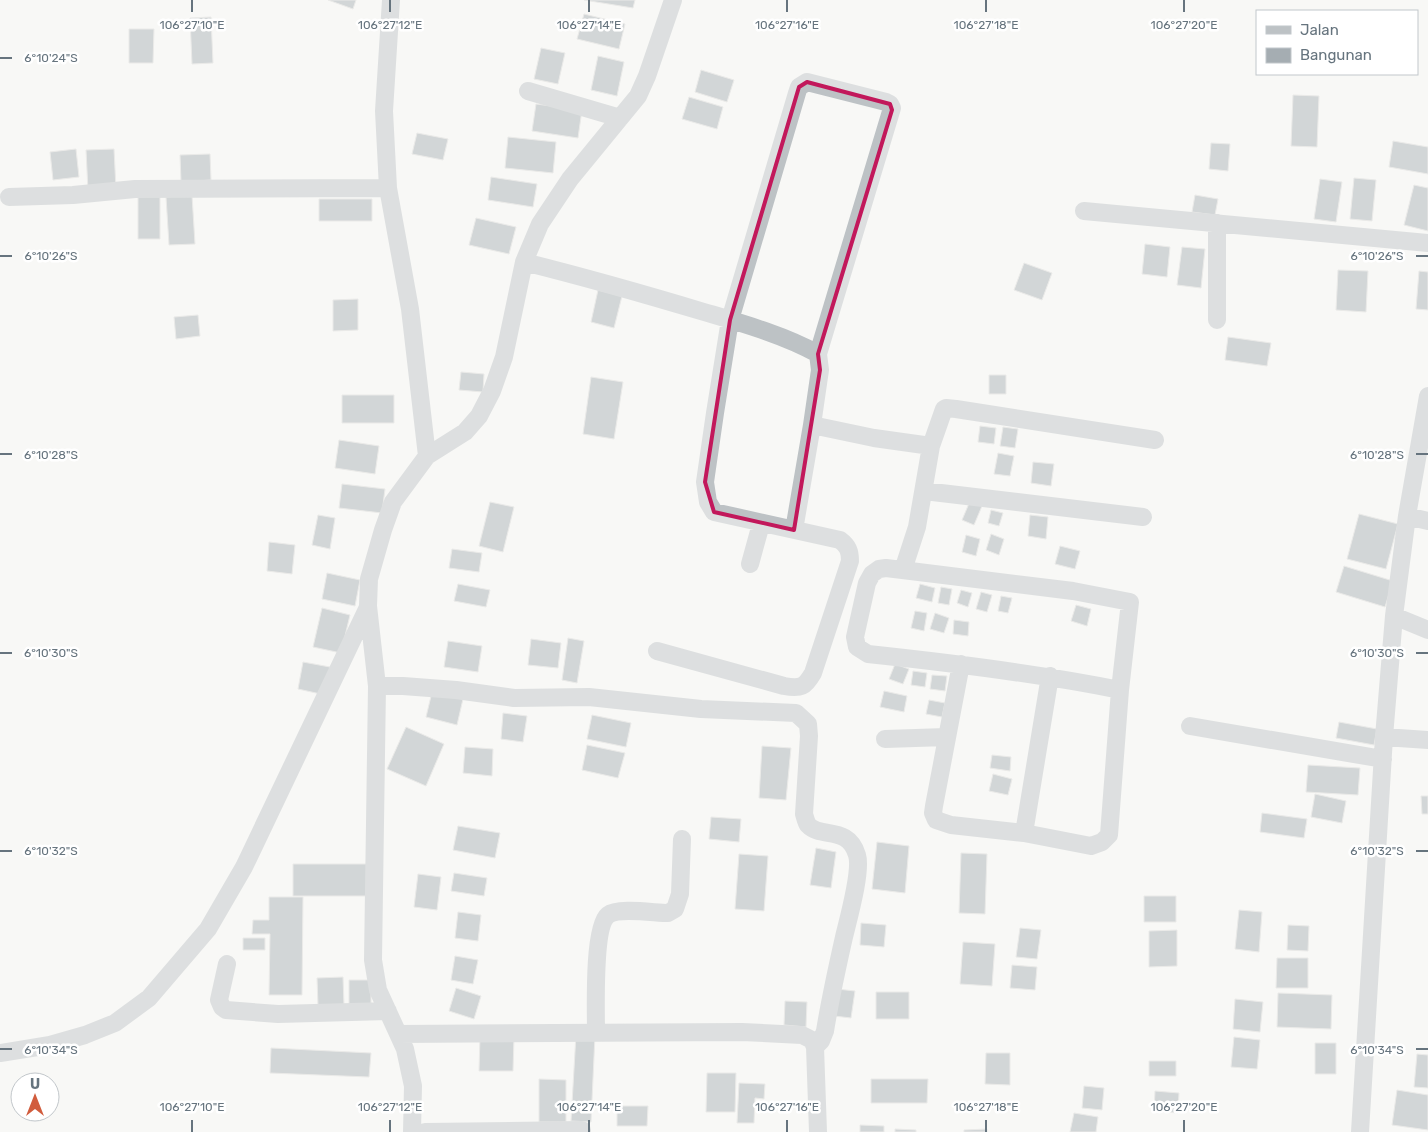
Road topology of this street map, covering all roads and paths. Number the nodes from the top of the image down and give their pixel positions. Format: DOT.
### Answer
graph roads {
  1 [pos="391,0"];
  2 [pos="673,0"];
  3 [pos="528,91"];
  4 [pos="620,118"];
  5 [pos="388,188"];
  6 [pos="9,197"];
  7 [pos="1084,211"];
  8 [pos="1216,223"];
  9 [pos="1428,243"];
  10 [pos="524,262"];
  11 [pos="730,320"];
  12 [pos="1217,320"];
  13 [pos="818,354"];
  14 [pos="1428,396"];
  15 [pos="812,425"];
  16 [pos="1155,440"];
  17 [pos="931,446"];
  18 [pos="427,456"];
  19 [pos="924,491"];
  20 [pos="1407,516"];
  21 [pos="1143,517"];
  22 [pos="1428,521"];
  23 [pos="761,524"];
  24 [pos="794,530"];
  25 [pos="750,564"];
  26 [pos="903,570"];
  27 [pos="368,606"];
  28 [pos="1394,616"];
  29 [pos="1428,630"];
  30 [pos="657,651"];
  31 [pos="961,664"];
  32 [pos="1050,676"];
  33 [pos="377,686"];
  34 [pos="1120,690"];
  35 [pos="1190,726"];
  36 [pos="946,737"];
  37 [pos="1384,737"];
  38 [pos="885,739"];
  39 [pos="1428,740"];
  40 [pos="1383,759"];
  41 [pos="1024,833"];
  42 [pos="682,839"];
  43 [pos="226,964"];
  44 [pos="388,1011"];
  45 [pos="596,1033"];
  46 [pos="398,1034"];
  47 [pos="815,1047"];
  48 [pos="0,1053"];
  49 [pos="582,1130"];
  50 [pos="412,1132"];
  51 [pos="425,1132"];
  52 [pos="818,1132"];
  53 [pos="1360,1132"];
  1 -- 5 [label="street"];
  2 -- 4 [label="street"];
  3 -- 4 [label="street"];
  4 -- 10 [label="street"];
  5 -- 6 [label="street"];
  5 -- 18 [label="street"];
  7 -- 8 [label="street"];
  8 -- 9 [label="street"];
  8 -- 12 [label="street"];
  10 -- 11 [label="street"];
  10 -- 18 [label="street"];
  11 -- 13 [label="street"];
  11 -- 13 [label="street"];
  11 -- 23 [label="street"];
  13 -- 15 [label="street"];
  14 -- 20 [label="street"];
  15 -- 17 [label="street"];
  15 -- 24 [label="street"];
  16 -- 17 [label="street"];
  17 -- 19 [label="street"];
  18 -- 27 [label="street"];
  19 -- 21 [label="street"];
  19 -- 26 [label="street"];
  20 -- 22 [label="street"];
  20 -- 28 [label="street"];
  23 -- 24 [label="street"];
  23 -- 25 [label="street"];
  24 -- 30 [label="street"];
  26 -- 31 [label="street"];
  26 -- 34 [label="street"];
  27 -- 33 [label="street"];
  27 -- 48 [label="street"];
  28 -- 29 [label="street"];
  28 -- 37 [label="street"];
  31 -- 32 [label="street"];
  31 -- 36 [label="street"];
  32 -- 34 [label="street"];
  32 -- 41 [label="street"];
  33 -- 44 [label="street"];
  33 -- 47 [label="street"];
  34 -- 41 [label="street"];
  35 -- 40 [label="street"];
  36 -- 38 [label="street"];
  36 -- 41 [label="street"];
  37 -- 39 [label="street"];
  37 -- 40 [label="street"];
  40 -- 53 [label="street"];
  42 -- 45 [label="street"];
  43 -- 44 [label="street"];
  44 -- 46 [label="street"];
  45 -- 46 [label="street"];
  45 -- 47 [label="street"];
  46 -- 50 [label="street"];
  47 -- 52 [label="street"];
  49 -- 51 [label="street"];
}
